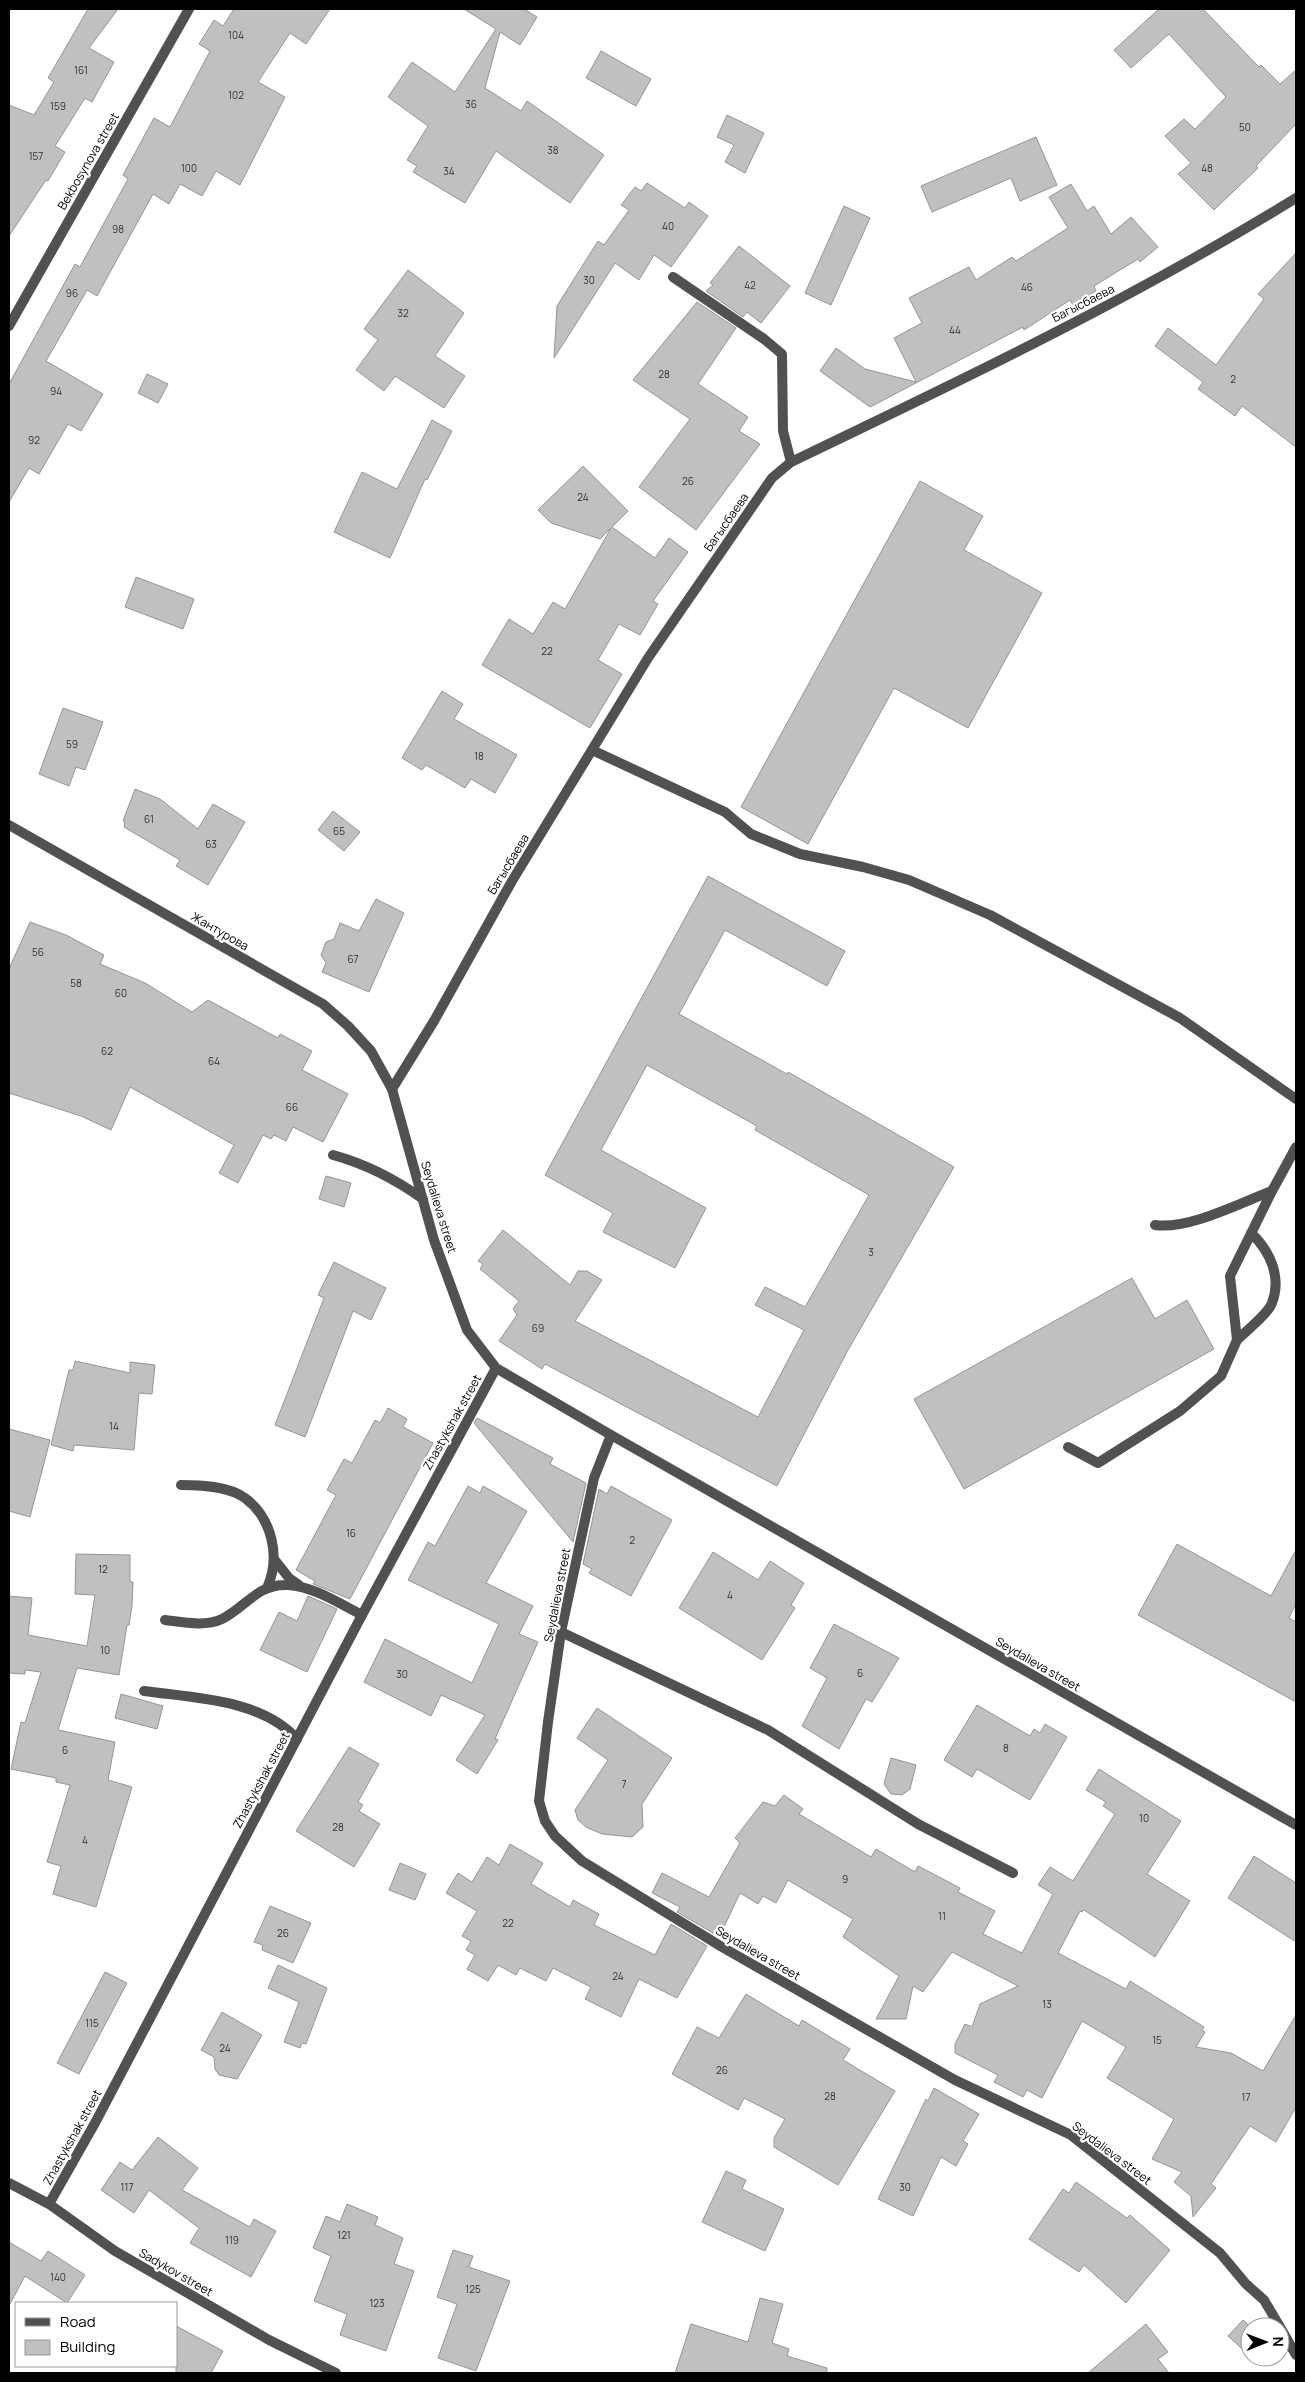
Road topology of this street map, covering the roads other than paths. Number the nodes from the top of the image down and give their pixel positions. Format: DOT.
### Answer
graph roads {
  1 [pos="189,9"];
  2 [pos="1296,198"];
  3 [pos="673,277"];
  4 [pos="9,326"];
  5 [pos="791,462"];
  6 [pos="592,750"];
  7 [pos="9,825"];
  8 [pos="392,1089"];
  9 [pos="1296,1099"];
  10 [pos="1296,1147"];
  11 [pos="333,1155"];
  12 [pos="1272,1191"];
  13 [pos="423,1199"];
  14 [pos="1156,1225"];
  15 [pos="1251,1233"];
  16 [pos="1237,1340"];
  17 [pos="496,1368"];
  18 [pos="611,1436"];
  19 [pos="1068,1447"];
  20 [pos="181,1485"];
  21 [pos="274,1559"];
  22 [pos="303,1587"];
  23 [pos="267,1588"];
  24 [pos="362,1615"];
  25 [pos="165,1620"];
  26 [pos="561,1632"];
  27 [pos="144,1691"];
  28 [pos="297,1739"];
  29 [pos="1296,1825"];
  30 [pos="1013,1873"];
  31 [pos="9,2183"];
  32 [pos="49,2204"];
  33 [pos="1274,2317"];
  34 [pos="336,2373"];
  1 -- 4 [label="street, Bekbosynova street"];
  2 -- 5 [label="street, Багысбаева"];
  3 -- 5 [label="street"];
  5 -- 6 [label="street, Багысбаева"];
  6 -- 8 [label="street, Багысбаева"];
  6 -- 9 [label="street"];
  7 -- 8 [label="street, Жантурова"];
  8 -- 13 [label="street, Seydalieva street"];
  10 -- 12 [label="street"];
  11 -- 13 [label="street"];
  12 -- 14 [label="street"];
  12 -- 15 [label="street"];
  13 -- 17 [label="street, Seydalieva street"];
  15 -- 16 [label="street"];
  15 -- 16 [label="street"];
  16 -- 19 [label="street"];
  17 -- 18 [label="street, Seydalieva street"];
  17 -- 24 [label="street, Zhastykshak street"];
  18 -- 26 [label="street, Seydalieva street"];
  18 -- 29 [label="street, Seydalieva street"];
  20 -- 21 [label="street"];
  21 -- 22 [label="street"];
  21 -- 23 [label="street"];
  22 -- 23 [label="street"];
  22 -- 24 [label="street"];
  23 -- 25 [label="street"];
  24 -- 28 [label="street, Zhastykshak street"];
  26 -- 30 [label="street"];
  26 -- 33 [label="street, Seydalieva street"];
  27 -- 28 [label="street"];
  28 -- 32 [label="street, Zhastykshak street"];
  31 -- 32 [label="street, Sadykov street"];
  32 -- 34 [label="street, Sadykov street"];
}
